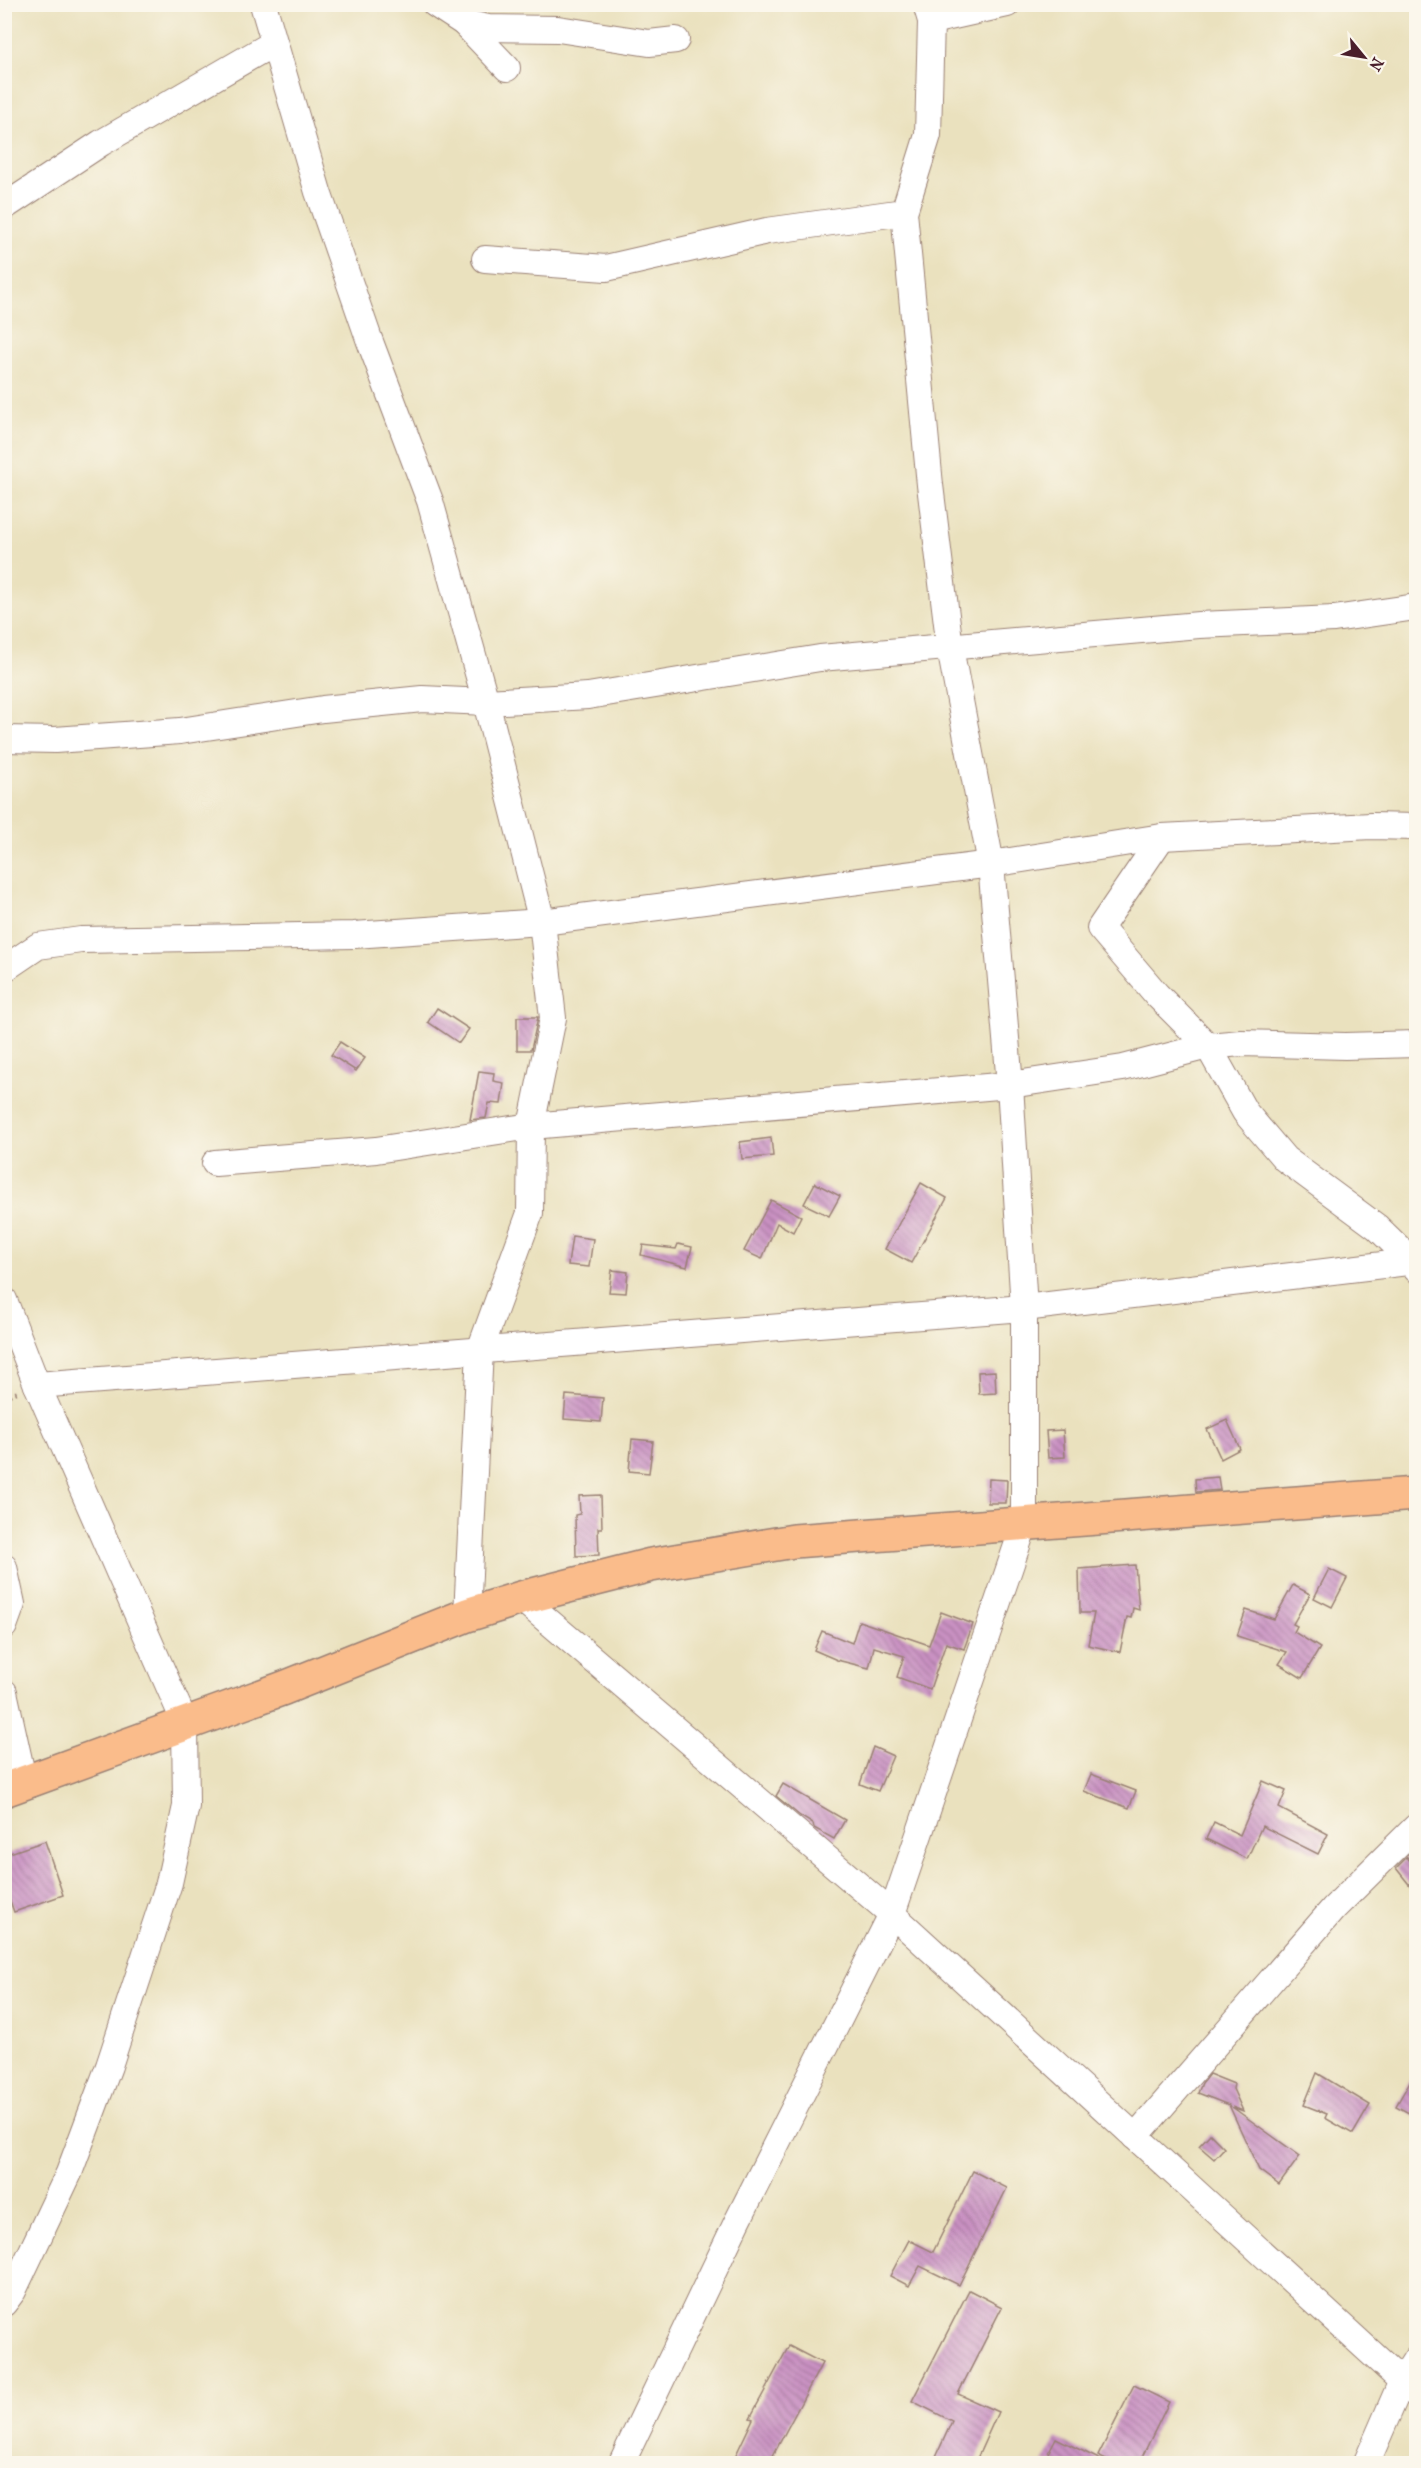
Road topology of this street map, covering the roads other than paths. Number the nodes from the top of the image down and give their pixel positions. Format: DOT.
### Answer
graph roads {
  1 [pos="435,4"];
  2 [pos="1007,4"];
  3 [pos="929,13"];
  4 [pos="270,19"];
  5 [pos="464,22"];
  6 [pos="676,40"];
  7 [pos="507,68"];
  8 [pos="4,207"];
  9 [pos="904,212"];
  10 [pos="485,259"];
  11 [pos="1416,607"];
  12 [pos="950,648"];
  13 [pos="486,702"];
  14 [pos="4,739"];
  15 [pos="1416,826"];
  16 [pos="1162,837"];
  17 [pos="991,864"];
  18 [pos="542,922"];
  19 [pos="4,969"];
  20 [pos="1416,1044"];
  21 [pos="1208,1046"];
  22 [pos="1011,1085"];
  23 [pos="531,1126"];
  24 [pos="215,1163"];
  25 [pos="1415,1264"];
  26 [pos="4,1300"];
  27 [pos="1024,1308"];
  28 [pos="10,1333"];
  29 [pos="480,1350"];
  30 [pos="38,1385"];
  31 [pos="1416,1494"];
  32 [pos="1024,1525"];
  33 [pos="4,1567"];
  34 [pos="521,1598"];
  35 [pos="467,1615"];
  36 [pos="4,1626"];
  37 [pos="4,1692"];
  38 [pos="185,1724"];
  39 [pos="14,1786"];
  40 [pos="1416,1827"];
  41 [pos="892,1914"];
  42 [pos="1135,2137"];
  43 [pos="4,2303"];
  44 [pos="1416,2359"];
  45 [pos="1409,2387"];
  46 [pos="1368,2461"];
  47 [pos="621,2463"];
  1 -- 5 [label="street"];
  2 -- 3 [label="street"];
  3 -- 9 [label="street"];
  4 -- 8 [label="street"];
  4 -- 13 [label="street"];
  5 -- 6 [label="street"];
  5 -- 7 [label="street"];
  9 -- 10 [label="street"];
  9 -- 12 [label="street"];
  11 -- 12 [label="street"];
  12 -- 13 [label="street"];
  12 -- 17 [label="street"];
  13 -- 14 [label="street"];
  13 -- 18 [label="street"];
  15 -- 16 [label="street"];
  16 -- 17 [label="street"];
  16 -- 21 [label="street"];
  17 -- 18 [label="street"];
  17 -- 22 [label="street"];
  18 -- 19 [label="street"];
  18 -- 23 [label="street"];
  20 -- 21 [label="street"];
  21 -- 22 [label="street"];
  21 -- 25 [label="street"];
  22 -- 23 [label="street"];
  22 -- 27 [label="street"];
  23 -- 24 [label="street"];
  23 -- 29 [label="street"];
  25 -- 27 [label="street"];
  26 -- 28 [label="street"];
  27 -- 29 [label="street"];
  27 -- 32 [label="street"];
  28 -- 30 [label="street"];
  29 -- 30 [label="street"];
  29 -- 35 [label="street"];
  30 -- 38 [label="street"];
  31 -- 32 [label="highway"];
  32 -- 34 [label="highway"];
  32 -- 41 [label="street"];
  33 -- 36 [label="street"];
  34 -- 35 [label="highway"];
  34 -- 41 [label="street"];
  35 -- 38 [label="highway"];
  37 -- 39 [label="street"];
  38 -- 39 [label="highway"];
  38 -- 43 [label="street"];
  40 -- 42 [label="street"];
  41 -- 42 [label="street"];
  41 -- 47 [label="street"];
  42 -- 45 [label="street"];
  44 -- 45 [label="street"];
  45 -- 46 [label="street"];
}
